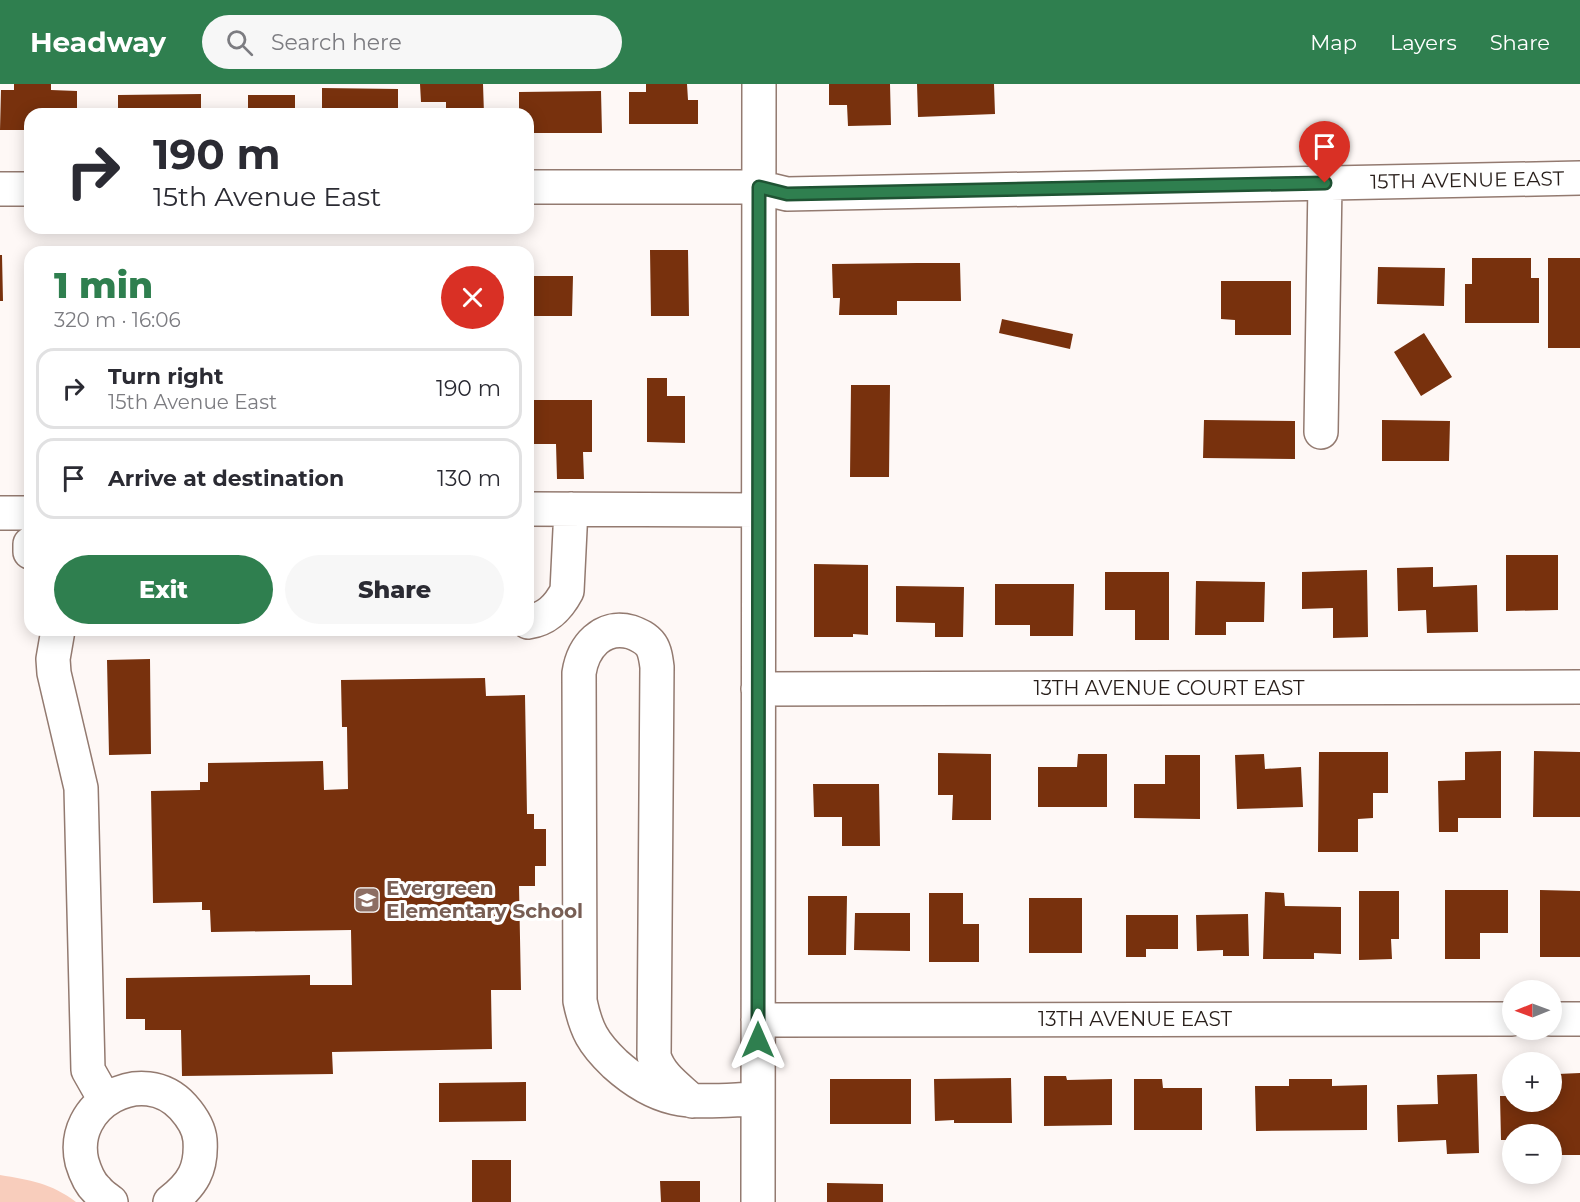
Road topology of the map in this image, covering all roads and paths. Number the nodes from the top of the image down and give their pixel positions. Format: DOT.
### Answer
graph roads {
  1 [pos="759,84"];
  2 [pos="1580,178"];
  3 [pos="1325,183"];
  4 [pos="534,187"];
  5 [pos="759,187"];
  6 [pos="0,189"];
  7 [pos="24,189"];
  8 [pos="1321,432"];
  9 [pos="534,509"];
  10 [pos="572,509"];
  11 [pos="758,510"];
  12 [pos="0,513"];
  13 [pos="24,513"];
  14 [pos="534,621"];
  15 [pos="57,636"];
  16 [pos="1580,687"];
  17 [pos="758,688"];
  18 [pos="1562,1018"];
  19 [pos="1580,1018"];
  20 [pos="1502,1019"];
  21 [pos="758,1020"];
  22 [pos="758,1099"];
  23 [pos="105,1100"];
  24 [pos="692,1101"];
  25 [pos="111,1202"];
  26 [pos="170,1202"];
  27 [pos="758,1202"];
  1 -- 5 [label="street"];
  2 -- 3 [label="street, 15TH AVENUE EAST"];
  3 -- 5 [label="street, 15TH AVENUE EAST"];
  3 -- 8 [label="street"];
  4 -- 5 [label="street, 15TH AVENUE EAST"];
  5 -- 11 [label="street"];
  6 -- 7 [label="street"];
  9 -- 10 [label="street"];
  10 -- 11 [label="street"];
  10 -- 14 [label="street"];
  11 -- 17 [label="street"];
  12 -- 13 [label="street"];
  15 -- 23 [label="street"];
  16 -- 17 [label="street, 13TH AVENUE COURT EAST"];
  17 -- 21 [label="street"];
  18 -- 19 [label="street"];
  20 -- 21 [label="street, 13TH AVENUE EAST"];
  21 -- 22 [label="street"];
  22 -- 24 [label="street"];
  22 -- 27 [label="street"];
  23 -- 25 [label="street"];
  23 -- 26 [label="street"];
  24 -- 24 [label="street"];
}
